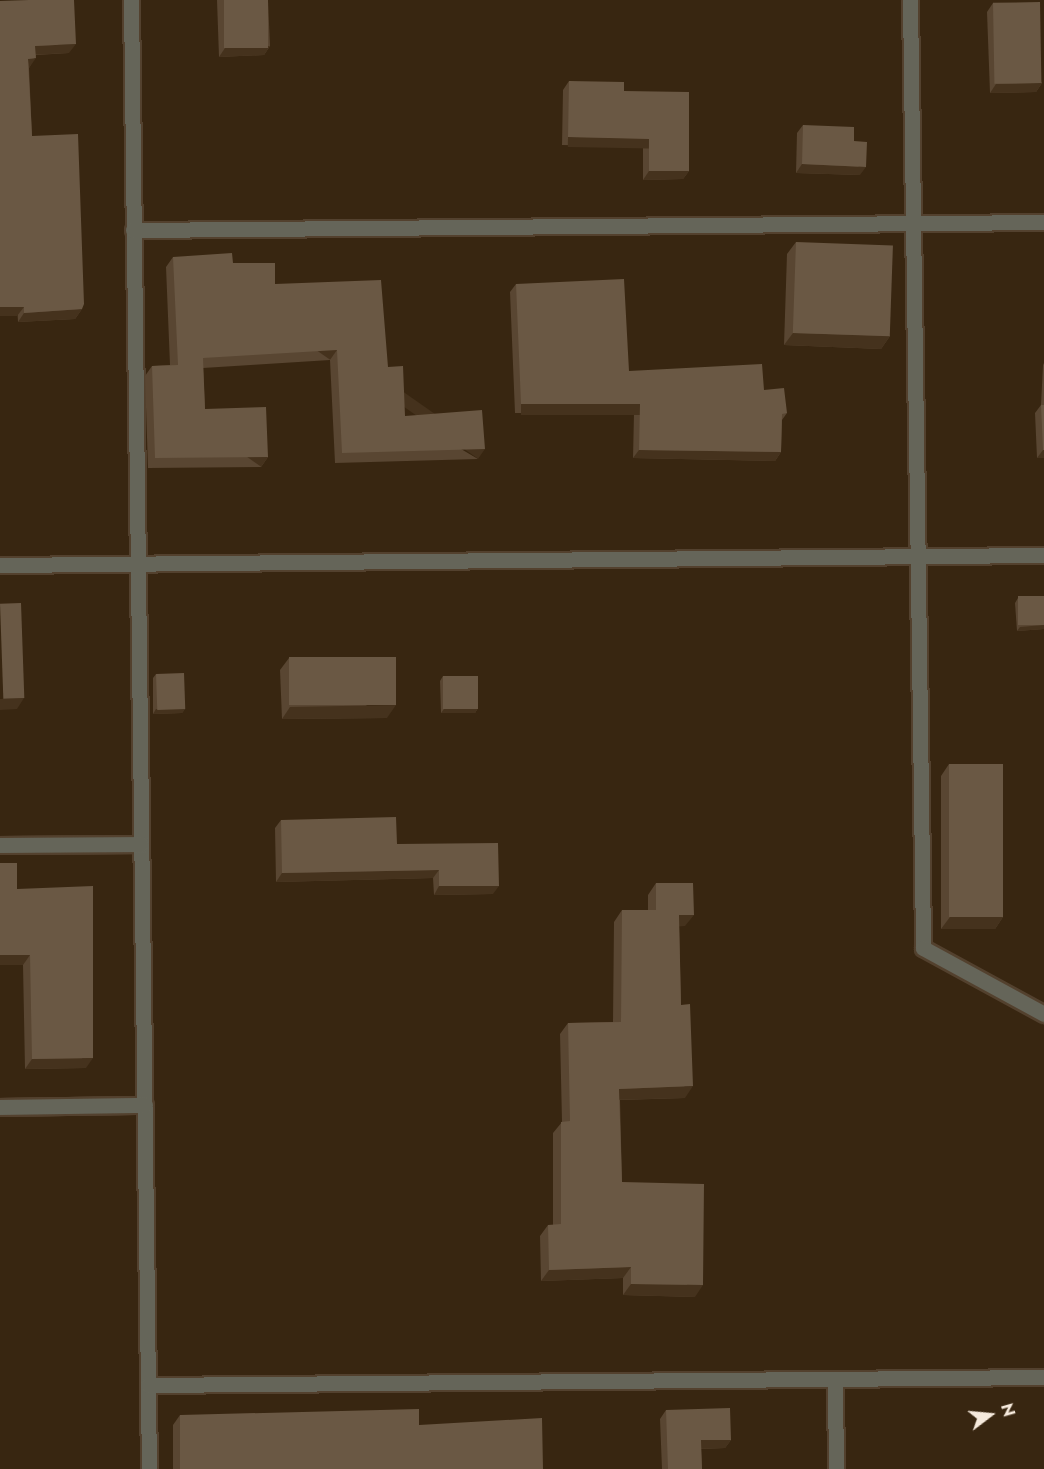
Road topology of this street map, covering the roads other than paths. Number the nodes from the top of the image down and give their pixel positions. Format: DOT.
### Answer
graph roads {
  1 [pos="130,0"];
  2 [pos="910,0"];
  3 [pos="1044,222"];
  4 [pos="913,223"];
  5 [pos="133,230"];
  6 [pos="1044,555"];
  7 [pos="918,556"];
  8 [pos="138,564"];
  9 [pos="0,565"];
  10 [pos="141,844"];
  11 [pos="0,845"];
  12 [pos="1044,1014"];
  13 [pos="145,1105"];
  14 [pos="0,1107"];
  15 [pos="1044,1377"];
  16 [pos="835,1379"];
  17 [pos="148,1385"];
  18 [pos="150,1469"];
  19 [pos="836,1469"];
  1 -- 5 [label="street"];
  2 -- 4 [label="street"];
  3 -- 4 [label="street"];
  4 -- 5 [label="street"];
  4 -- 7 [label="street"];
  5 -- 8 [label="street"];
  6 -- 7 [label="street"];
  7 -- 8 [label="street"];
  7 -- 12 [label="street"];
  8 -- 9 [label="street"];
  8 -- 10 [label="street"];
  10 -- 11 [label="street"];
  10 -- 13 [label="street"];
  13 -- 14 [label="street"];
  13 -- 17 [label="street"];
  15 -- 16 [label="street"];
  16 -- 17 [label="street"];
  16 -- 19 [label="street"];
  17 -- 18 [label="street"];
}
